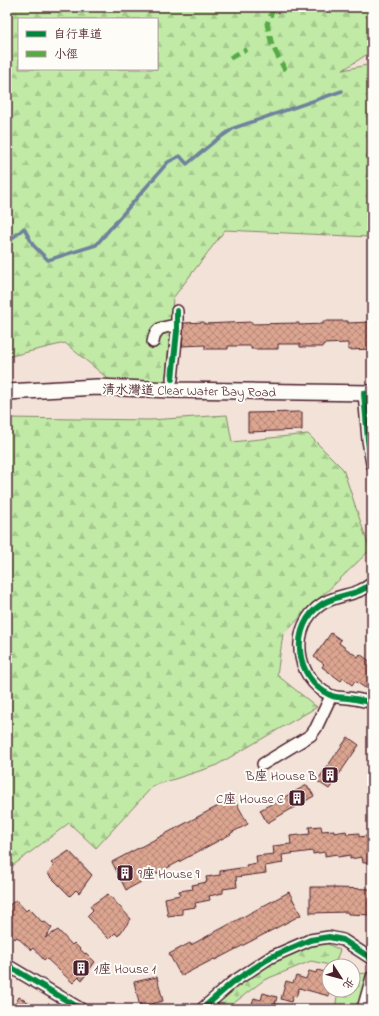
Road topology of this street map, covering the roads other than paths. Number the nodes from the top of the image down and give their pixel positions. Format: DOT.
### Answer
graph roads {
  1 [pos="176,311"];
  2 [pos="177,325"];
  3 [pos="153,342"];
  4 [pos="172,379"];
  5 [pos="7,392"];
  6 [pos="368,393"];
  7 [pos="372,464"];
  8 [pos="372,583"];
  9 [pos="331,696"];
  10 [pos="372,702"];
  11 [pos="263,764"];
  12 [pos="372,959"];
  13 [pos="7,965"];
  14 [pos="372,977"];
  15 [pos="81,1009"];
  16 [pos="202,1009"];
  17 [pos="362,1009"];
  1 -- 2 [label="street"];
  2 -- 3 [label="street"];
  2 -- 4 [label="street"];
  5 -- 6 [label="main road, 清水灣道 Clear Water Bay Road"];
  6 -- 7 [label="street"];
  8 -- 9 [label="street"];
  9 -- 10 [label="street"];
  9 -- 11 [label="street"];
  12 -- 16 [label="street"];
  13 -- 15 [label="street"];
  14 -- 17 [label="street"];
}
